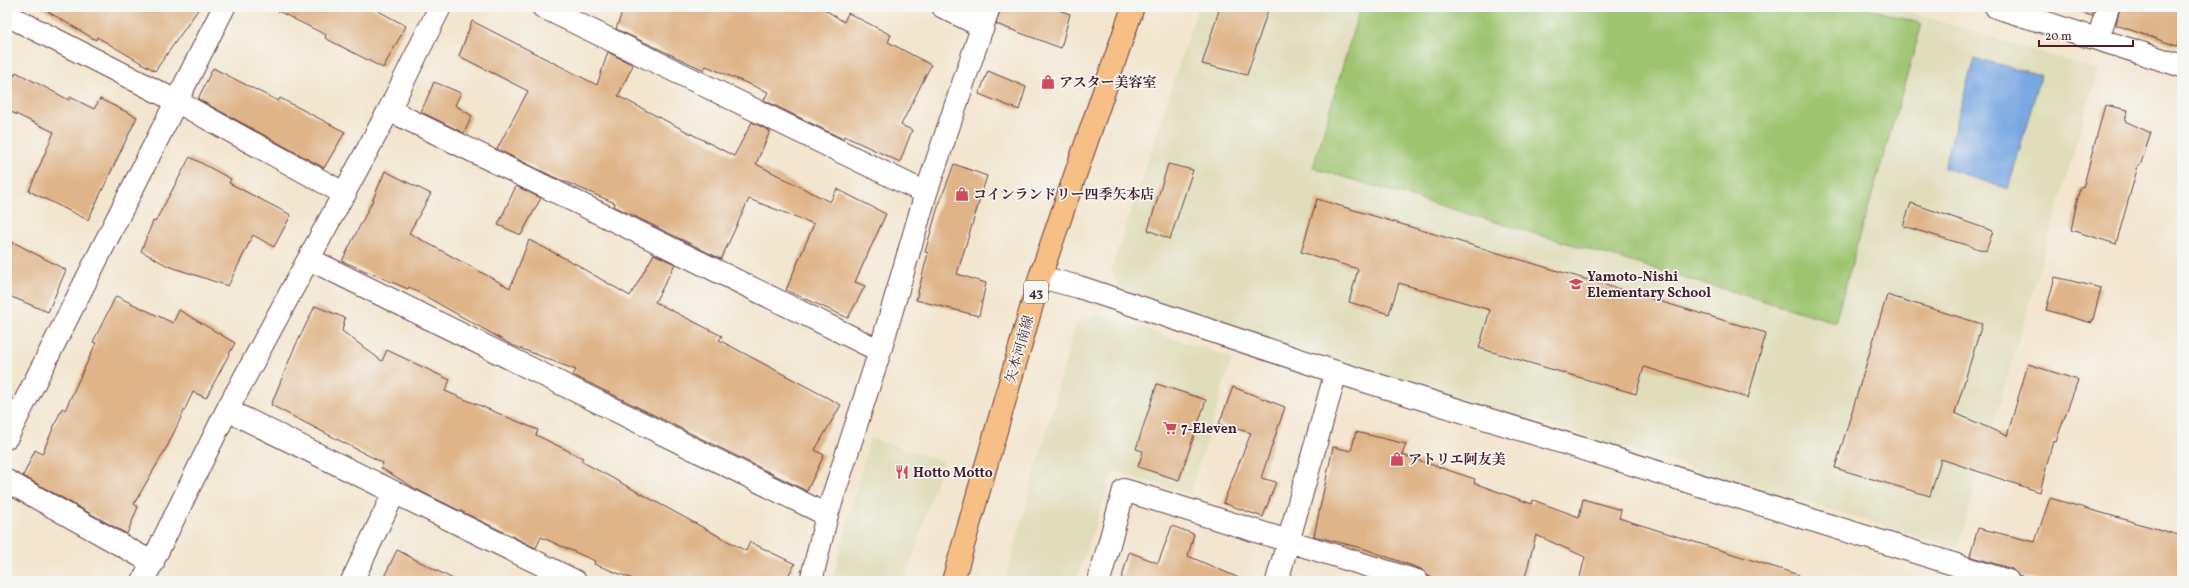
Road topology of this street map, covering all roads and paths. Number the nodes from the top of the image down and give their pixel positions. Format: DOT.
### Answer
graph roads {
  1 [pos="224,7"];
  2 [pos="440,7"];
  3 [pos="543,7"];
  4 [pos="943,7"];
  5 [pos="1133,7"];
  6 [pos="1996,7"];
  7 [pos="2108,7"];
  8 [pos="7,15"];
  9 [pos="986,17"];
  10 [pos="2098,39"];
  11 [pos="2182,66"];
  12 [pos="176,101"];
  13 [pos="389,110"];
  14 [pos="926,193"];
  15 [pos="345,194"];
  16 [pos="309,258"];
  17 [pos="1040,277"];
  18 [pos="880,351"];
  19 [pos="1336,372"];
  20 [pos="227,410"];
  21 [pos="7,437"];
  22 [pos="7,481"];
  23 [pos="394,493"];
  24 [pos="827,515"];
  25 [pos="1288,540"];
  26 [pos="148,572"];
  27 [pos="1998,579"];
  28 [pos="352,581"];
  29 [pos="575,581"];
  30 [pos="811,581"];
  31 [pos="953,581"];
  32 [pos="1099,581"];
  33 [pos="1277,581"];
  34 [pos="1417,581"];
  1 -- 12 [label="street"];
  2 -- 13 [label="street"];
  3 -- 14 [label="street"];
  4 -- 9 [label="street"];
  5 -- 17 [label="main road, 矢本河南線 / 43"];
  6 -- 10 [label="street"];
  7 -- 10 [label="street"];
  8 -- 12 [label="street"];
  9 -- 14 [label="street"];
  10 -- 11 [label="street"];
  12 -- 15 [label="street"];
  12 -- 21 [label="street"];
  13 -- 15 [label="street"];
  13 -- 18 [label="street"];
  14 -- 18 [label="street"];
  15 -- 16 [label="street"];
  16 -- 20 [label="street"];
  16 -- 24 [label="street"];
  17 -- 19 [label="street"];
  17 -- 31 [label="main road, 矢本河南線 / 43"];
  18 -- 24 [label="street"];
  19 -- 25 [label="street"];
  19 -- 27 [label="street"];
  20 -- 23 [label="street"];
  20 -- 26 [label="street"];
  22 -- 26 [label="street"];
  23 -- 28 [label="street"];
  23 -- 29 [label="street"];
  24 -- 30 [label="street"];
  25 -- 32 [label="street"];
  25 -- 33 [label="street"];
  25 -- 34 [label="street"];
}
